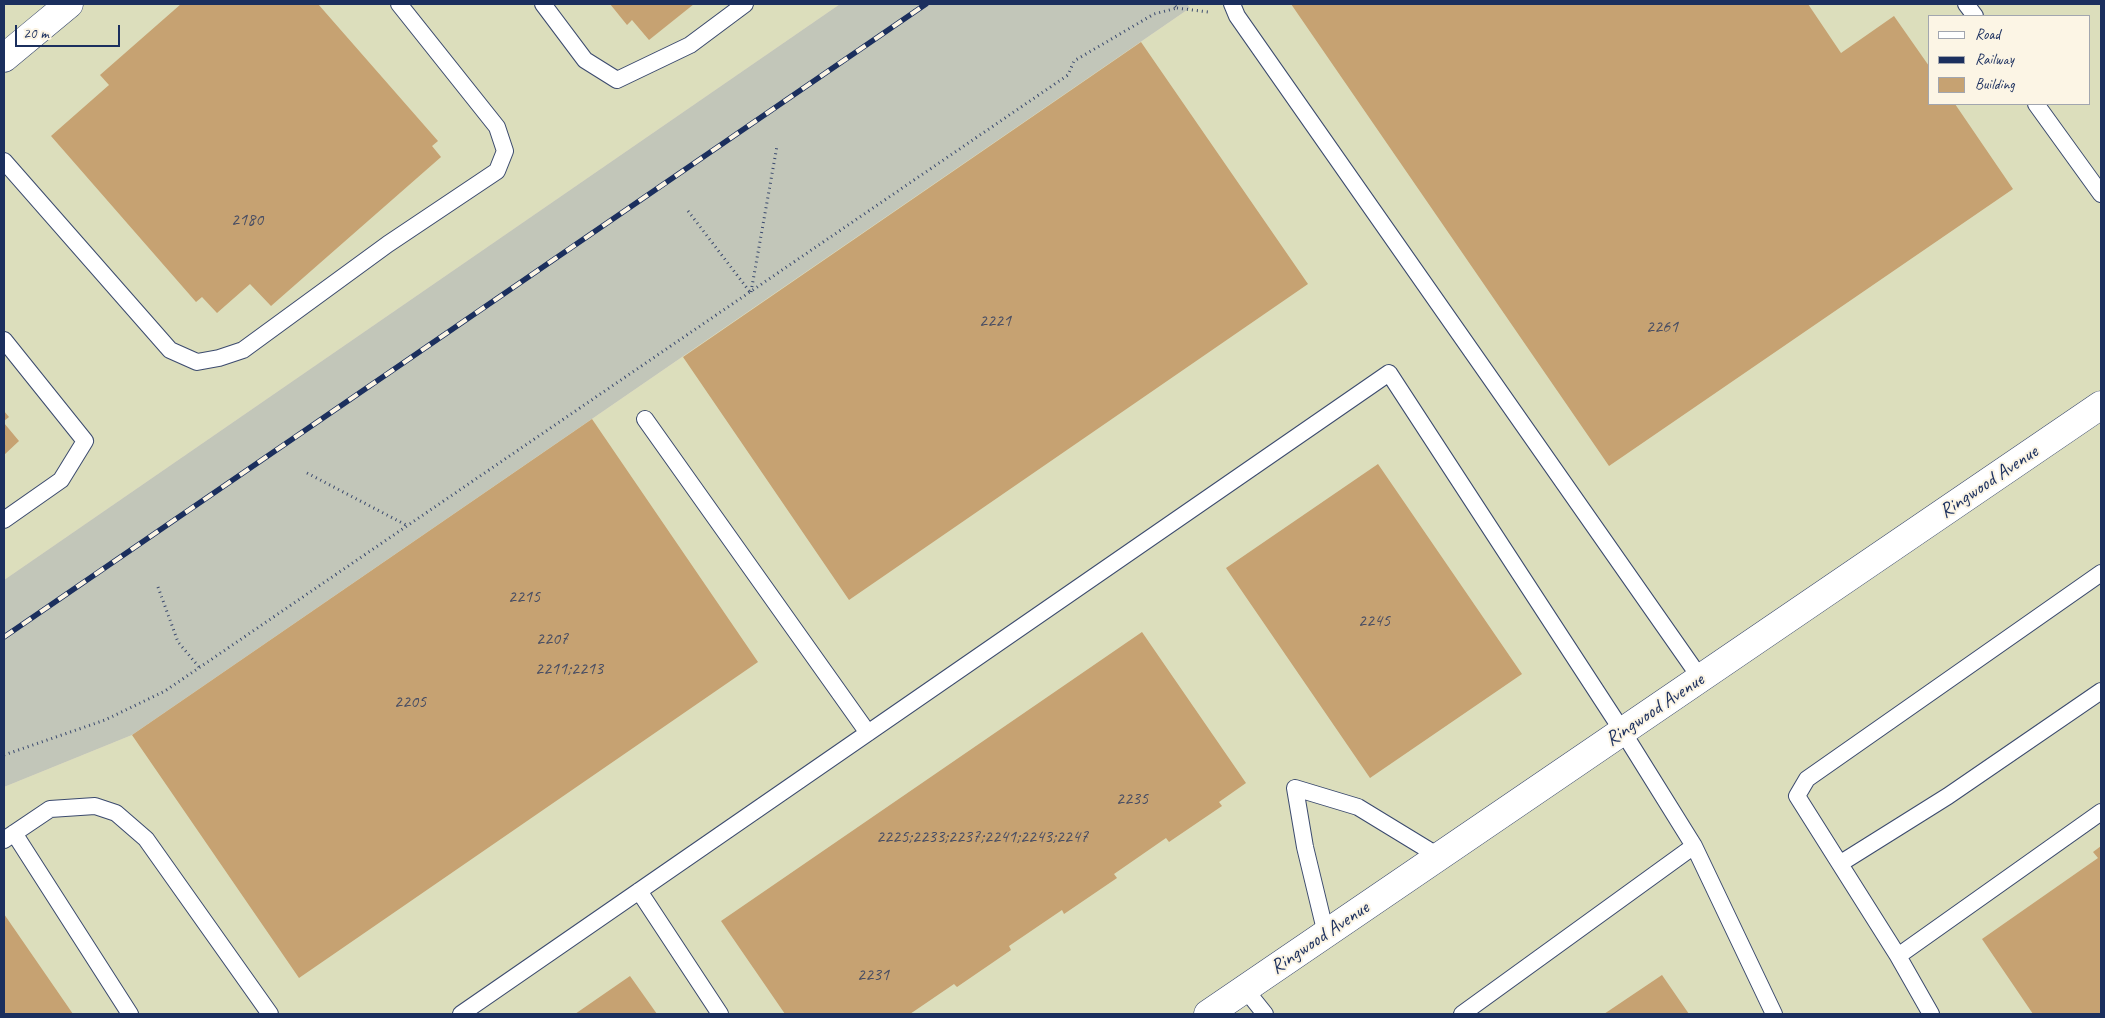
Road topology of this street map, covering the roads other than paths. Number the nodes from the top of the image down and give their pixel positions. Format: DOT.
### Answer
graph roads {
  1 [pos="70,4"];
  2 [pos="399,4"];
  3 [pos="543,4"];
  4 [pos="745,4"];
  5 [pos="1232,4"];
  6 [pos="1966,4"];
  7 [pos="1974,15"];
  8 [pos="4,58"];
  9 [pos="2037,105"];
  10 [pos="4,161"];
  11 [pos="2101,194"];
  12 [pos="4,340"];
  13 [pos="2101,405"];
  14 [pos="645,419"];
  15 [pos="4,520"];
  16 [pos="2101,574"];
  17 [pos="1701,679"];
  18 [pos="2101,691"];
  19 [pos="1622,732"];
  20 [pos="868,733"];
  21 [pos="2101,812"];
  22 [pos="9,837"];
  23 [pos="1694,846"];
  24 [pos="1440,856"];
  25 [pos="1841,863"];
  26 [pos="639,891"];
  27 [pos="1326,934"];
  28 [pos="1898,956"];
  29 [pos="1245,989"];
  30 [pos="130,1014"];
  31 [pos="270,1014"];
  32 [pos="461,1014"];
  33 [pos="720,1014"];
  34 [pos="1208,1014"];
  35 [pos="1265,1014"];
  36 [pos="1462,1014"];
  37 [pos="1774,1014"];
  38 [pos="1931,1014"];
  1 -- 8 [label="street"];
  2 -- 10 [label="lane"];
  3 -- 4 [label="lane"];
  5 -- 17 [label="lane"];
  6 -- 7 [label="lane"];
  9 -- 11 [label="lane"];
  12 -- 15 [label="lane"];
  13 -- 17 [label="street, Ringwood Avenue"];
  14 -- 20 [label="lane"];
  16 -- 25 [label="lane"];
  17 -- 19 [label="street, Ringwood Avenue"];
  18 -- 25 [label="lane"];
  19 -- 20 [label="lane"];
  19 -- 23 [label="lane"];
  19 -- 24 [label="street, Ringwood Avenue"];
  20 -- 26 [label="lane"];
  21 -- 28 [label="lane"];
  22 -- 30 [label="lane"];
  22 -- 31 [label="lane"];
  23 -- 36 [label="lane"];
  23 -- 37 [label="lane"];
  24 -- 27 [label="street, Ringwood Avenue"];
  24 -- 27 [label="lane"];
  25 -- 28 [label="lane"];
  26 -- 32 [label="lane"];
  26 -- 33 [label="lane"];
  27 -- 29 [label="street, Ringwood Avenue"];
  28 -- 38 [label="lane"];
  29 -- 34 [label="street, Ringwood Avenue"];
  29 -- 35 [label="lane"];
}
